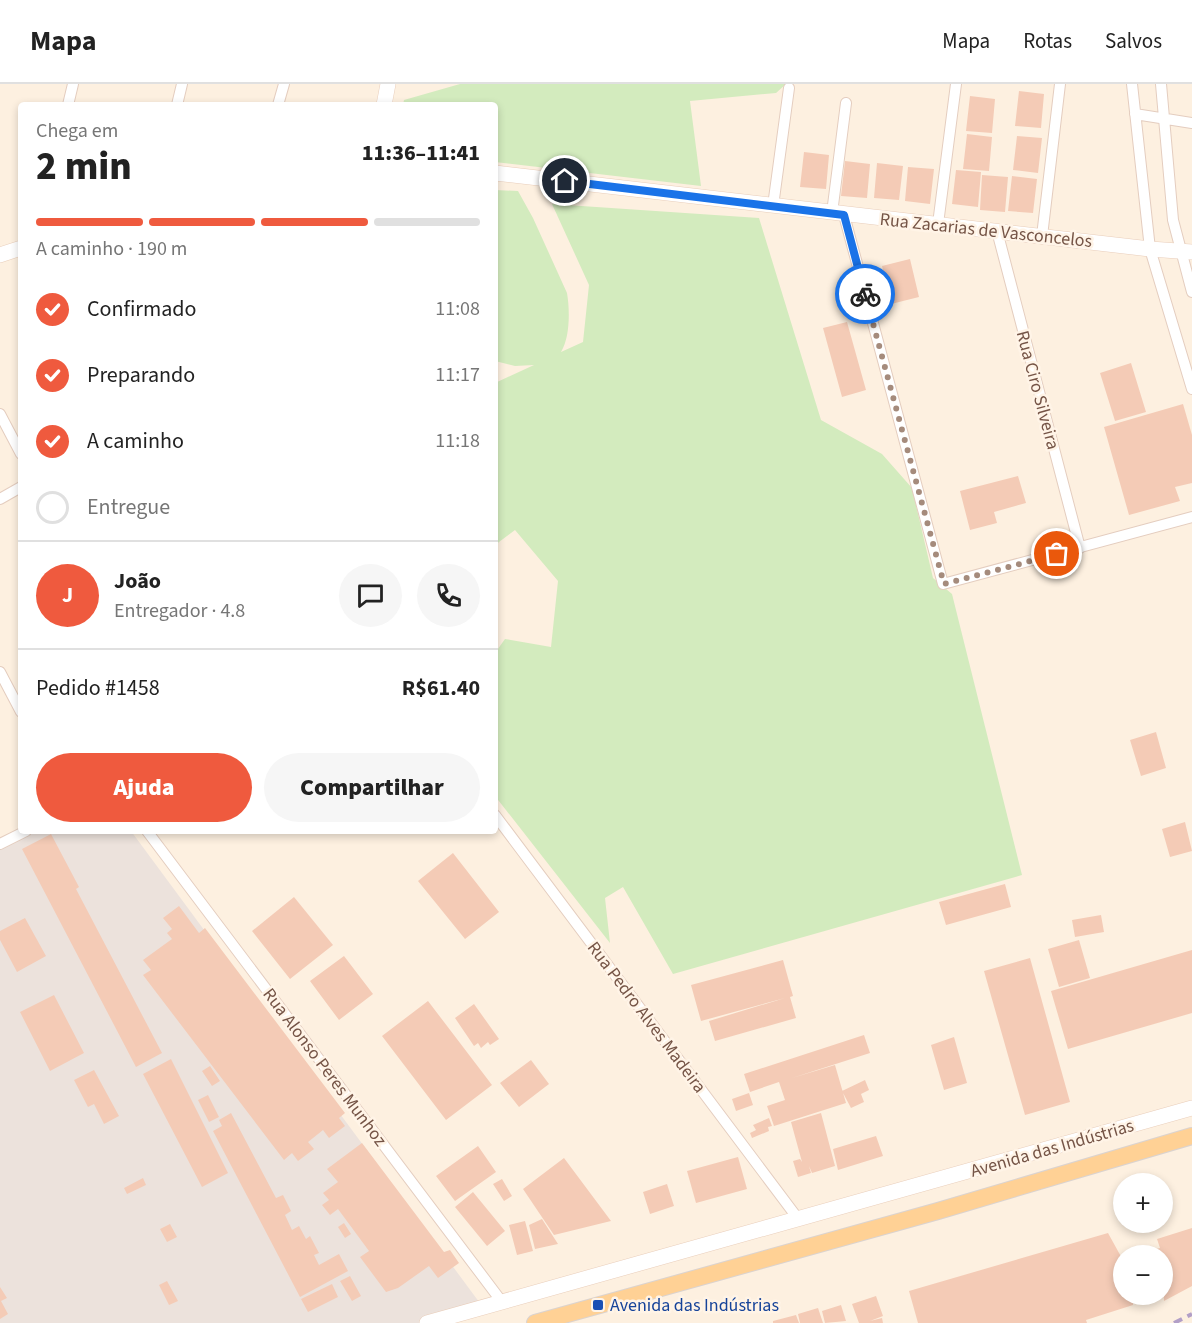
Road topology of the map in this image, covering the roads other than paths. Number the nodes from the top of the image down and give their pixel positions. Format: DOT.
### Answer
graph roads {
  1 [pos="73,84"];
  2 [pos="182,84"];
  3 [pos="284,84"];
  4 [pos="388,84"];
  5 [pos="956,84"];
  6 [pos="1060,84"];
  7 [pos="1132,84"];
  8 [pos="1161,84"];
  9 [pos="789,88"];
  10 [pos="69,102"];
  11 [pos="178,102"];
  12 [pos="279,102"];
  13 [pos="385,102"];
  14 [pos="846,102"];
  15 [pos="1135,114"];
  16 [pos="1164,119"];
  17 [pos="1192,123"];
  18 [pos="498,173"];
  19 [pos="773,206"];
  20 [pos="838,214"];
  21 [pos="938,224"];
  22 [pos="997,231"];
  23 [pos="1042,236"];
  24 [pos="18,249"];
  25 [pos="1150,249"];
  26 [pos="1186,251"];
  27 [pos="0,255"];
  28 [pos="1192,292"];
  29 [pos="1192,389"];
  30 [pos="0,414"];
  31 [pos="18,448"];
  32 [pos="18,489"];
  33 [pos="0,498"];
  34 [pos="1192,517"];
  35 [pos="1080,548"];
  36 [pos="0,672"];
  37 [pos="18,706"];
  38 [pos="498,818"];
  39 [pos="20,834"];
  40 [pos="149,834"];
  41 [pos="0,844"];
  42 [pos="1192,1108"];
  43 [pos="1192,1136"];
  44 [pos="799,1220"];
  45 [pos="502,1302"];
  46 [pos="427,1323"];
  47 [pos="535,1323"];
  1 -- 10 [label="street"];
  2 -- 11 [label="street"];
  3 -- 12 [label="street"];
  4 -- 13 [label="street"];
  5 -- 21 [label="street"];
  6 -- 23 [label="street"];
  7 -- 15 [label="street"];
  8 -- 16 [label="street"];
  9 -- 19 [label="street"];
  14 -- 20 [label="street"];
  15 -- 16 [label="street"];
  15 -- 25 [label="street"];
  16 -- 17 [label="street"];
  16 -- 26 [label="street"];
  18 -- 19 [label="street, Rua Zacarias de Vasconcelos"];
  19 -- 20 [label="street, Rua Zacarias de Vasconcelos"];
  20 -- 21 [label="street, Rua Zacarias de Vasconcelos"];
  20 -- 35 [label="street"];
  21 -- 22 [label="street, Rua Zacarias de Vasconcelos"];
  22 -- 23 [label="street, Rua Zacarias de Vasconcelos"];
  22 -- 35 [label="street, Rua Ciro Silveira"];
  23 -- 25 [label="street, Rua Zacarias de Vasconcelos"];
  24 -- 27 [label="street"];
  25 -- 26 [label="street, Rua Zacarias de Vasconcelos"];
  25 -- 29 [label="street"];
  26 -- 28 [label="street"];
  30 -- 31 [label="street"];
  32 -- 33 [label="street"];
  34 -- 35 [label="street"];
  36 -- 37 [label="street"];
  38 -- 44 [label="street, Rua Pedro Alves Madeira"];
  39 -- 41 [label="street"];
  40 -- 45 [label="street, Rua Alonso Peres Munhoz"];
  42 -- 44 [label="street, Avenida das Indústrias"];
  43 -- 47 [label="main road, Avenida das Indústrias"];
  44 -- 45 [label="street, Avenida das Indústrias"];
  45 -- 46 [label="street, Avenida das Indústrias"];
}
